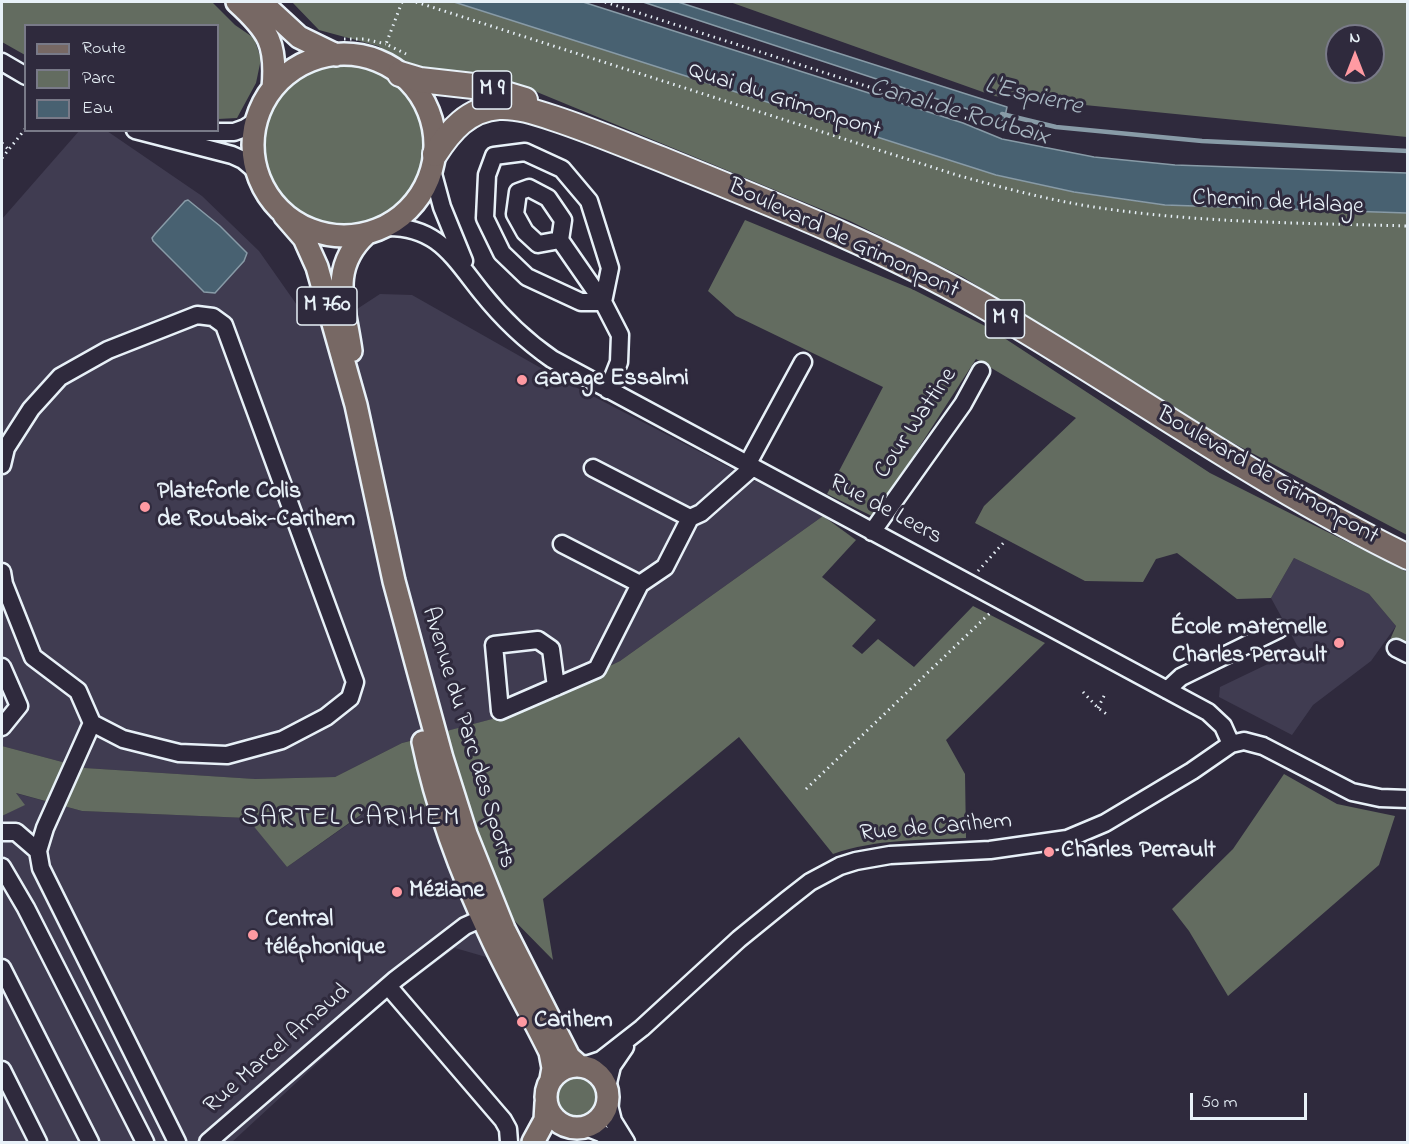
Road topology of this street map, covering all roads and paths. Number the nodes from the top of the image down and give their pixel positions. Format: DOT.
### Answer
graph roads {
  1 [pos="237,2"];
  2 [pos="261,2"];
  3 [pos="402,2"];
  4 [pos="416,2"];
  5 [pos="604,2"];
  6 [pos="386,44"];
  7 [pos="339,47"];
  8 [pos="2,62"];
  9 [pos="406,65"];
  10 [pos="24,75"];
  11 [pos="273,88"];
  12 [pos="256,121"];
  13 [pos="981,123"];
  14 [pos="579,126"];
  15 [pos="24,130"];
  16 [pos="140,132"];
  17 [pos="219,132"];
  18 [pos="2,143"];
  19 [pos="8,149"];
  20 [pos="2,158"];
  21 [pos="433,162"];
  22 [pos="256,171"];
  23 [pos="1146,213"];
  24 [pos="284,215"];
  25 [pos="1407,226"];
  26 [pos="375,230"];
  27 [pos="560,240"];
  28 [pos="470,276"];
  29 [pos="603,302"];
  30 [pos="803,363"];
  31 [pos="981,371"];
  32 [pos="608,390"];
  33 [pos="356,405"];
  34 [pos="2,465"];
  35 [pos="750,466"];
  36 [pos="592,468"];
  37 [pos="690,518"];
  38 [pos="872,532"];
  39 [pos="1006,540"];
  40 [pos="562,544"];
  41 [pos="1407,557"];
  42 [pos="2,572"];
  43 [pos="640,584"];
  44 [pos="977,588"];
  45 [pos="1002,601"];
  46 [pos="1278,629"];
  47 [pos="2,667"];
  48 [pos="556,687"];
  49 [pos="1167,690"];
  50 [pos="1083,692"];
  51 [pos="1105,694"];
  52 [pos="1098,708"];
  53 [pos="1108,716"];
  54 [pos="92,723"];
  55 [pos="2,727"];
  56 [pos="1231,744"];
  57 [pos="806,789"];
  58 [pos="1407,799"];
  59 [pos="2,832"];
  60 [pos="38,851"];
  61 [pos="2,867"];
  62 [pos="490,915"];
  63 [pos="2,968"];
  64 [pos="388,986"];
  65 [pos="642,1028"];
  66 [pos="581,1066"];
  67 [pos="2,1070"];
  68 [pos="551,1079"];
  69 [pos="608,1094"];
  70 [pos="546,1103"];
  71 [pos="581,1128"];
  72 [pos="38,1143"];
  73 [pos="90,1143"];
  74 [pos="145,1143"];
  75 [pos="177,1143"];
  76 [pos="208,1143"];
  77 [pos="509,1143"];
  78 [pos="533,1143"];
  79 [pos="554,1143"];
  80 [pos="614,1143"];
  81 [pos="626,1143"];
  1 -- 11 [label="main road"];
  2 -- 7 [label="main road"];
  3 -- 6 [label="path"];
  4 -- 23 [label="path, Quai du Grimonpont"];
  5 -- 13 [label="path"];
  6 -- 7 [label="path"];
  6 -- 9 [label="path"];
  7 -- 9 [label="main road"];
  7 -- 11 [label="main road"];
  8 -- 10 [label="street"];
  9 -- 14 [label="highway, Boulevard de Grimonpont / M 9"];
  9 -- 21 [label="main road"];
  11 -- 12 [label="main road"];
  12 -- 17 [label="street"];
  12 -- 22 [label="main road"];
  14 -- 21 [label="highway, Boulevard de Grimonpont / M 9"];
  14 -- 41 [label="highway, Boulevard de Grimonpont / M 9"];
  15 -- 19 [label="path"];
  16 -- 22 [label="street"];
  18 -- 19 [label="path"];
  19 -- 20 [label="path"];
  21 -- 26 [label="main road"];
  21 -- 28 [label="street, Rue de Leers"];
  22 -- 24 [label="main road"];
  23 -- 25 [label="path, Chemin de Halage"];
  24 -- 26 [label="main road"];
  24 -- 33 [label="main road, Avenue du Parc des Sports / M 760"];
  26 -- 28 [label="street, Rue de Leers"];
  26 -- 33 [label="main road, Avenue du Parc des Sports / M 760"];
  27 -- 29 [label="street"];
  28 -- 32 [label="street, Rue de Leers"];
  29 -- 29 [label="street"];
  29 -- 32 [label="street"];
  30 -- 35 [label="street"];
  31 -- 38 [label="street, Cour Wattine"];
  32 -- 35 [label="street, Rue de Leers"];
  33 -- 62 [label="main road, Avenue du Parc des Sports / M 760"];
  34 -- 54 [label="street"];
  35 -- 37 [label="street"];
  35 -- 38 [label="street, Rue de Leers"];
  36 -- 37 [label="street"];
  37 -- 43 [label="street"];
  38 -- 44 [label="street, Rue de Leers"];
  39 -- 44 [label="path"];
  40 -- 43 [label="street"];
  42 -- 54 [label="street"];
  43 -- 48 [label="street"];
  44 -- 45 [label="street, Rue de Leers"];
  45 -- 49 [label="street, Rue de Leers"];
  45 -- 57 [label="path"];
  46 -- 49 [label="street"];
  47 -- 55 [label="street"];
  48 -- 48 [label="street"];
  49 -- 56 [label="street, Rue de Leers"];
  50 -- 52 [label="path"];
  51 -- 52 [label="path"];
  52 -- 53 [label="path"];
  54 -- 60 [label="street"];
  56 -- 58 [label="street"];
  56 -- 65 [label="street, Rue de Carihem"];
  59 -- 60 [label="street"];
  60 -- 75 [label="street"];
  61 -- 74 [label="street"];
  62 -- 64 [label="street, Rue Marcel Arnaud"];
  62 -- 66 [label="main road, Avenue du Parc des Sports / M 760"];
  62 -- 68 [label="main road, Avenue du Parc des Sports / M 760"];
  63 -- 73 [label="street"];
  64 -- 76 [label="street, Rue Marcel Arnaud"];
  64 -- 77 [label="street"];
  65 -- 66 [label="street, Rue de Carihem"];
  65 -- 69 [label="street, Rue de Carihem"];
  66 -- 68 [label="main road"];
  66 -- 69 [label="main road"];
  67 -- 72 [label="street"];
  68 -- 70 [label="main road"];
  69 -- 71 [label="main road"];
  69 -- 81 [label="street"];
  70 -- 71 [label="main road"];
  70 -- 78 [label="main road"];
  71 -- 79 [label="main road"];
  71 -- 80 [label="street"];
}
